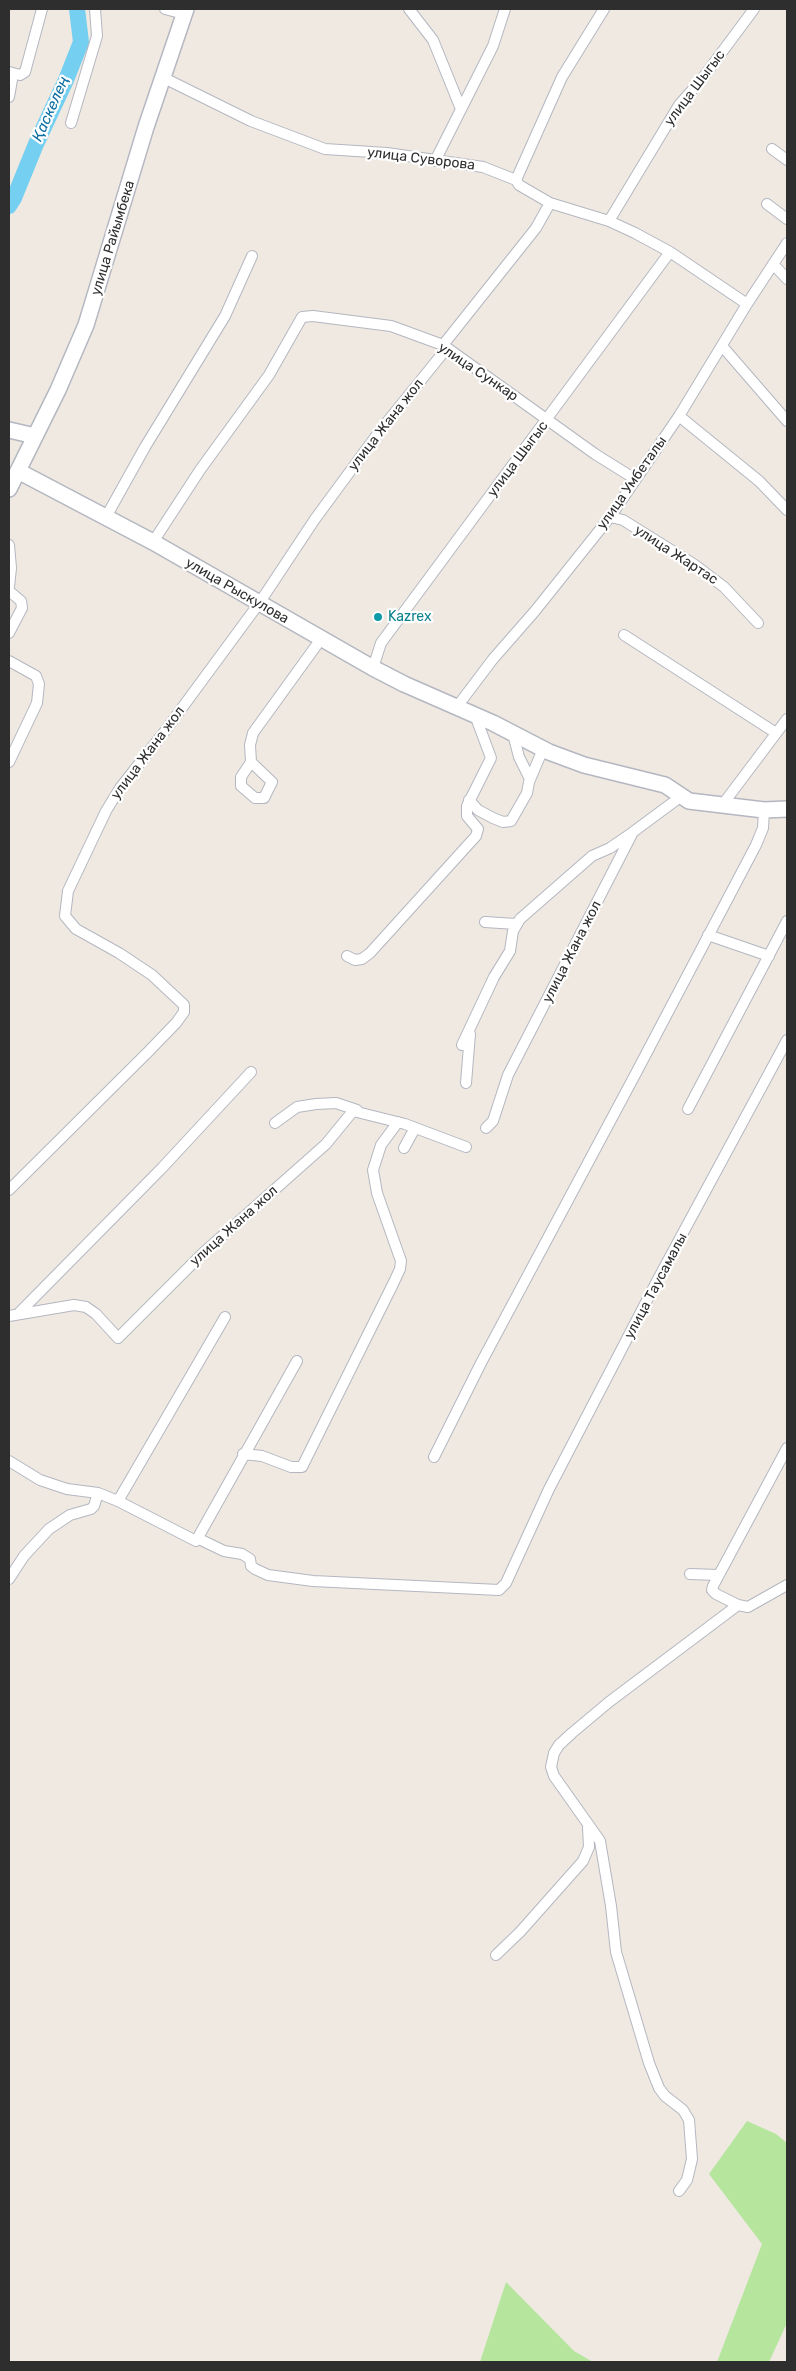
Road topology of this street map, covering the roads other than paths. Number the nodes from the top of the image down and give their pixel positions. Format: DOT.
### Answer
graph roads {
  1 [pos="42,9"];
  2 [pos="94,9"];
  3 [pos="165,9"];
  4 [pos="409,9"];
  5 [pos="505,9"];
  6 [pos="604,9"];
  7 [pos="754,9"];
  8 [pos="185,11"];
  9 [pos="11,73"];
  10 [pos="164,78"];
  11 [pos="9,97"];
  12 [pos="461,109"];
  13 [pos="71,124"];
  14 [pos="772,149"];
  15 [pos="787,160"];
  16 [pos="435,161"];
  17 [pos="516,180"];
  18 [pos="550,203"];
  19 [pos="767,204"];
  20 [pos="787,219"];
  21 [pos="609,221"];
  22 [pos="787,243"];
  23 [pos="670,252"];
  24 [pos="252,256"];
  25 [pos="773,264"];
  26 [pos="787,279"];
  27 [pos="747,304"];
  28 [pos="722,346"];
  29 [pos="445,347"];
  30 [pos="679,416"];
  31 [pos="548,420"];
  32 [pos="787,420"];
  33 [pos="9,430"];
  34 [pos="35,436"];
  35 [pos="18,471"];
  36 [pos="635,480"];
  37 [pos="9,489"];
  38 [pos="787,510"];
  39 [pos="106,517"];
  40 [pos="610,517"];
  41 [pos="152,542"];
  42 [pos="9,545"];
  43 [pos="9,586"];
  44 [pos="9,591"];
  45 [pos="260,602"];
  46 [pos="758,624"];
  47 [pos="9,633"];
  48 [pos="624,635"];
  49 [pos="321,639"];
  50 [pos="9,661"];
  51 [pos="373,668"];
  52 [pos="456,708"];
  53 [pos="474,715"];
  54 [pos="787,718"];
  55 [pos="776,733"];
  56 [pos="513,734"];
  57 [pos="543,749"];
  58 [pos="9,762"];
  59 [pos="250,762"];
  60 [pos="530,779"];
  61 [pos="683,795"];
  62 [pos="469,800"];
  63 [pos="723,804"];
  64 [pos="787,808"];
  65 [pos="764,810"];
  66 [pos="633,832"];
  67 [pos="485,922"];
  68 [pos="787,922"];
  69 [pos="512,927"];
  70 [pos="708,935"];
  71 [pos="347,956"];
  72 [pos="769,956"];
  73 [pos="469,1028"];
  74 [pos="787,1040"];
  75 [pos="462,1045"];
  76 [pos="251,1072"];
  77 [pos="466,1083"];
  78 [pos="357,1110"];
  79 [pos="688,1110"];
  80 [pos="398,1122"];
  81 [pos="275,1123"];
  82 [pos="415,1128"];
  83 [pos="486,1128"];
  84 [pos="466,1147"];
  85 [pos="404,1148"];
  86 [pos="9,1190"];
  87 [pos="13,1315"];
  88 [pos="224,1317"];
  89 [pos="297,1361"];
  90 [pos="787,1448"];
  91 [pos="244,1454"];
  92 [pos="434,1456"];
  93 [pos="9,1461"];
  94 [pos="98,1493"];
  95 [pos="118,1501"];
  96 [pos="197,1538"];
  97 [pos="690,1574"];
  98 [pos="718,1575"];
  99 [pos="9,1579"];
  100 [pos="787,1585"];
  101 [pos="738,1606"];
  102 [pos="588,1824"];
  103 [pos="496,1955"];
  104 [pos="679,2191"];
  1 -- 9 [label="street"];
  2 -- 13 [label="street"];
  3 -- 8 [label="street"];
  4 -- 12 [label="street"];
  5 -- 12 [label="street"];
  6 -- 17 [label="street"];
  7 -- 21 [label="street, улица Шыгыс"];
  8 -- 10 [label="street, улица Райымбека"];
  9 -- 11 [label="street"];
  10 -- 16 [label="street, улица Суворова"];
  10 -- 34 [label="street, улица Райымбека"];
  12 -- 16 [label="street"];
  14 -- 15 [label="street"];
  16 -- 17 [label="street, улица Суворова"];
  17 -- 18 [label="street, улица Суворова"];
  18 -- 21 [label="street, улица Суворова"];
  18 -- 29 [label="street, улица Жана жол"];
  19 -- 20 [label="street"];
  21 -- 23 [label="street, улица Суворова"];
  22 -- 25 [label="street, улица Умбеталы"];
  23 -- 27 [label="street, улица Суворова"];
  23 -- 31 [label="street, улица Шыгыс"];
  24 -- 39 [label="street"];
  25 -- 26 [label="street"];
  25 -- 27 [label="street, улица Умбеталы"];
  27 -- 28 [label="street, улица Умбеталы"];
  28 -- 30 [label="street, улица Умбеталы"];
  28 -- 32 [label="street"];
  29 -- 31 [label="street, улица Сункар"];
  29 -- 41 [label="street, улица Сункар"];
  29 -- 45 [label="street, улица Жана жол"];
  30 -- 36 [label="street, улица Умбеталы"];
  30 -- 38 [label="street"];
  31 -- 36 [label="street, улица Сункар"];
  31 -- 51 [label="street, улица Шыгыс"];
  33 -- 34 [label="street"];
  34 -- 35 [label="street"];
  35 -- 37 [label="street"];
  35 -- 39 [label="street, улица Рыскулова"];
  36 -- 40 [label="street, улица Умбеталы"];
  39 -- 41 [label="street, улица Рыскулова"];
  40 -- 46 [label="street, улица Жартас"];
  40 -- 52 [label="street, улица Умбеталы"];
  41 -- 45 [label="street, улица Рыскулова"];
  42 -- 43 [label="street"];
  44 -- 47 [label="street"];
  45 -- 49 [label="street, улица Рыскулова"];
  45 -- 86 [label="street, улица Жана жол"];
  48 -- 55 [label="street"];
  49 -- 51 [label="street, улица Рыскулова"];
  49 -- 59 [label="street"];
  50 -- 58 [label="street"];
  51 -- 52 [label="street, улица Рыскулова"];
  52 -- 53 [label="street, улица Рыскулова"];
  53 -- 56 [label="street, улица Рыскулова"];
  53 -- 62 [label="street"];
  54 -- 55 [label="street"];
  55 -- 63 [label="street"];
  56 -- 57 [label="street, улица Рыскулова"];
  56 -- 60 [label="street"];
  57 -- 60 [label="street"];
  57 -- 61 [label="street, улица Рыскулова"];
  60 -- 62 [label="street"];
  61 -- 63 [label="street, улица Рыскулова"];
  61 -- 66 [label="street, улица Жана жол"];
  62 -- 71 [label="street"];
  63 -- 65 [label="street, улица Рыскулова"];
  64 -- 65 [label="street, улица Рыскулова"];
  65 -- 70 [label="street"];
  66 -- 69 [label="street"];
  66 -- 83 [label="street, улица Жана жол"];
  67 -- 69 [label="street"];
  68 -- 72 [label="street"];
  69 -- 73 [label="street"];
  70 -- 72 [label="street"];
  70 -- 92 [label="street"];
  72 -- 79 [label="street"];
  73 -- 75 [label="street"];
  73 -- 77 [label="street"];
  74 -- 96 [label="street, улица Таусамалы"];
  76 -- 87 [label="street"];
  78 -- 80 [label="street"];
  78 -- 81 [label="street"];
  78 -- 87 [label="street, улица Жана жол"];
  80 -- 82 [label="street"];
  80 -- 91 [label="street"];
  82 -- 84 [label="street"];
  82 -- 85 [label="street"];
  88 -- 95 [label="street"];
  89 -- 91 [label="street"];
  90 -- 98 [label="street"];
  91 -- 96 [label="street"];
  93 -- 94 [label="street, улица Таусамалы"];
  94 -- 95 [label="street, улица Таусамалы"];
  94 -- 99 [label="street"];
  95 -- 96 [label="street, улица Таусамалы"];
  97 -- 98 [label="street"];
  98 -- 101 [label="street"];
  100 -- 101 [label="street"];
  101 -- 102 [label="street"];
  102 -- 103 [label="street"];
  102 -- 104 [label="street"];
}
